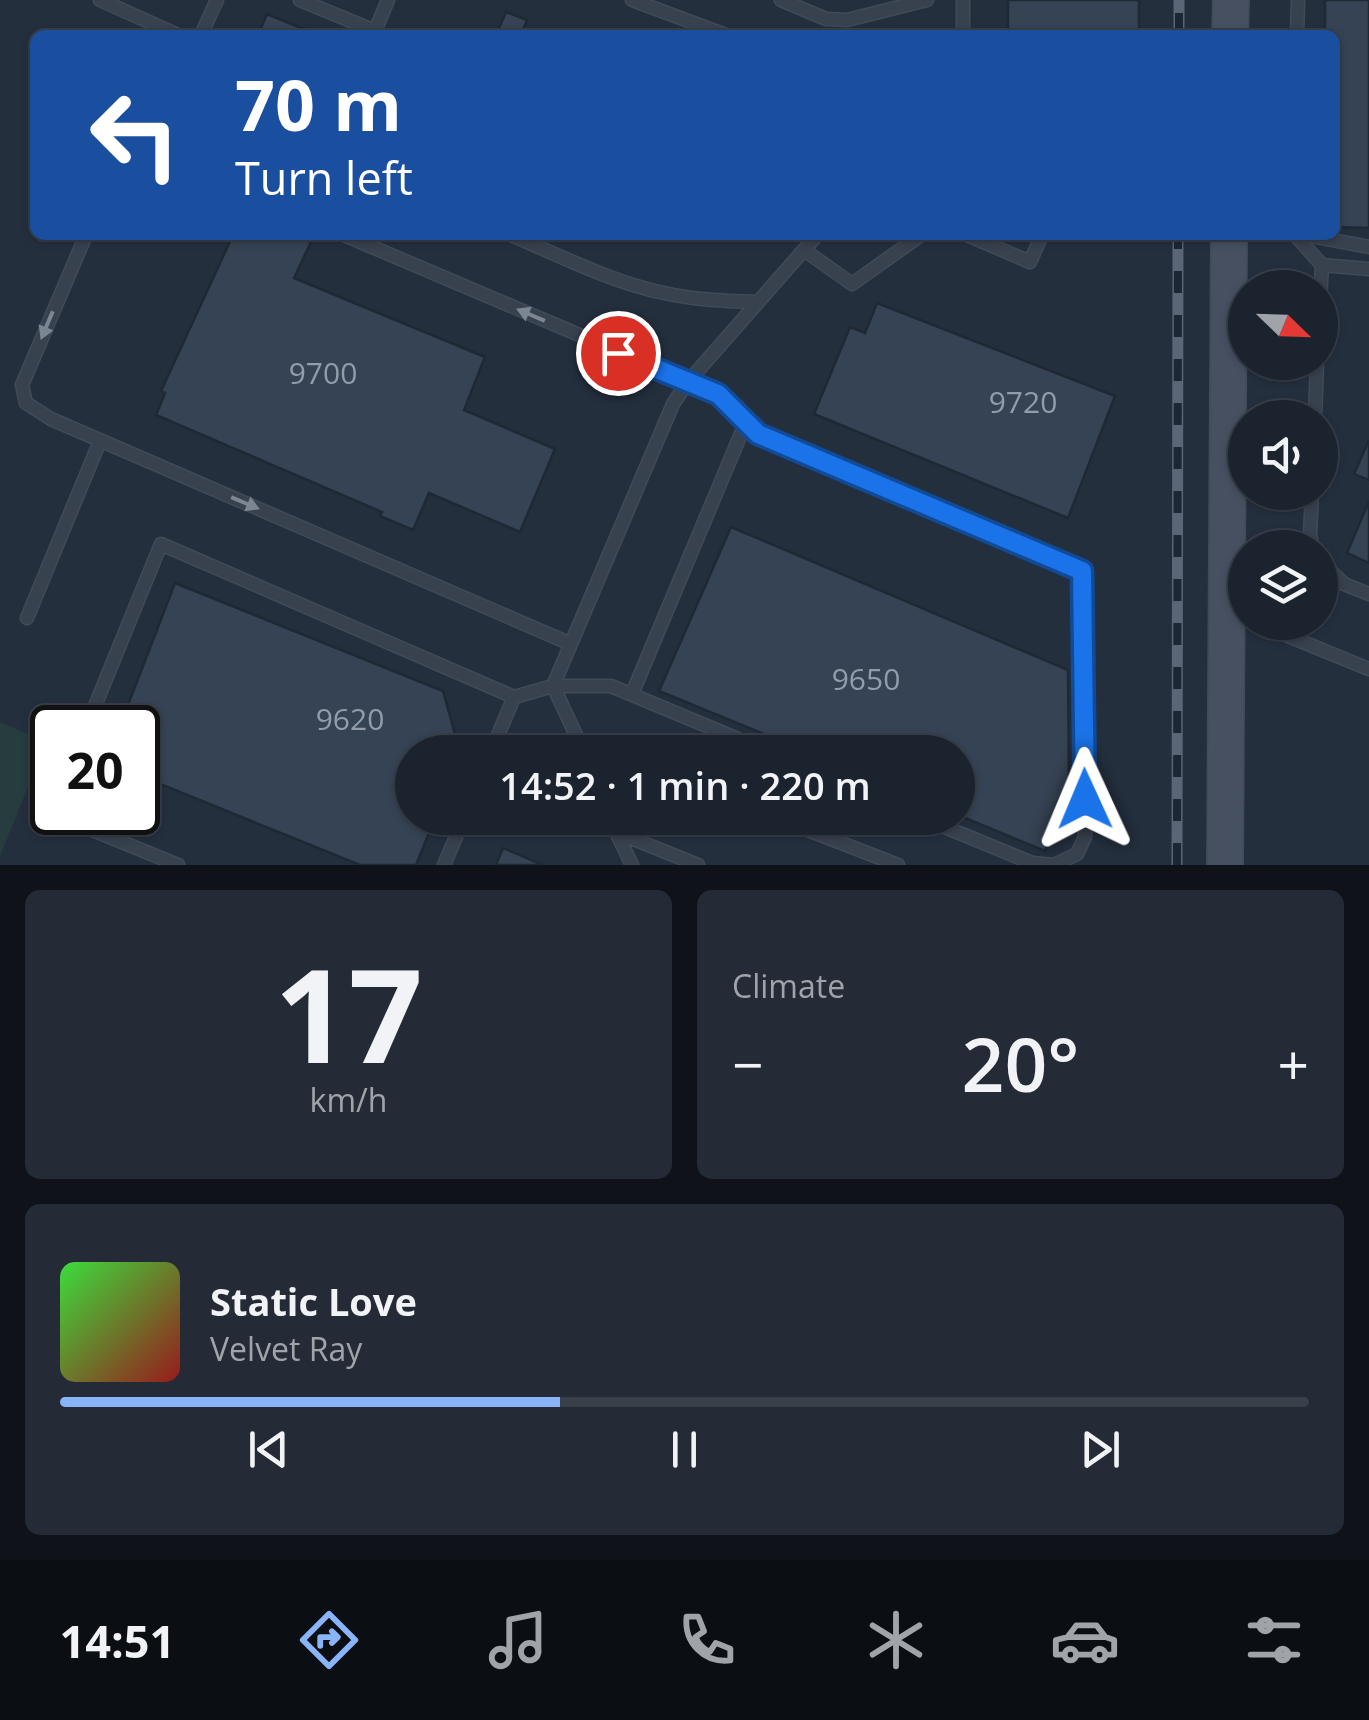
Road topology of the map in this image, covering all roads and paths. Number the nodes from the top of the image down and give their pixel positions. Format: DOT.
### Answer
graph roads {
  1 [pos="100,0"];
  2 [pos="217,0"];
  3 [pos="300,0"];
  4 [pos="388,0"];
  5 [pos="632,0"];
  6 [pos="781,0"];
  7 [pos="928,0"];
  8 [pos="963,0"];
  9 [pos="1230,0"];
  10 [pos="1298,0"];
  11 [pos="167,30"];
  12 [pos="203,30"];
  13 [pos="367,30"];
  14 [pos="375,30"];
  15 [pos="713,30"];
  16 [pos="963,30"];
  17 [pos="1230,30"];
  18 [pos="1297,30"];
  19 [pos="84,240"];
  20 [pos="356,240"];
  21 [pos="523,240"];
  22 [pos="812,240"];
  23 [pos="914,240"];
  24 [pos="979,240"];
  25 [pos="1040,240"];
  26 [pos="1229,240"];
  27 [pos="1300,240"];
  28 [pos="1334,240"];
  29 [pos="1369,246"];
  30 [pos="804,250"];
  31 [pos="1322,265"];
  32 [pos="1369,269"];
  33 [pos="1322,270"];
  34 [pos="758,302"];
  35 [pos="687,383"];
  36 [pos="746,422"];
  37 [pos="100,440"];
  38 [pos="1239,530"];
  39 [pos="1338,578"];
  40 [pos="1369,594"];
  41 [pos="27,618"];
  42 [pos="1241,640"];
  43 [pos="1294,640"];
  44 [pos="571,644"];
  45 [pos="1369,669"];
  46 [pos="553,686"];
  47 [pos="632,694"];
  48 [pos="514,697"];
  49 [pos="95,705"];
  50 [pos="498,735"];
  51 [pos="576,735"];
  52 [pos="730,735"];
  53 [pos="103,835"];
  54 [pos="457,835"];
  55 [pos="617,835"];
  56 [pos="623,835"];
  57 [pos="821,835"];
  58 [pos="964,835"];
  59 [pos="178,865"];
  60 [pos="444,865"];
  61 [pos="632,865"];
  62 [pos="698,865"];
  63 [pos="898,865"];
  64 [pos="1225,865"];
  1 -- 11 [label="lane"];
  2 -- 12 [label="lane"];
  3 -- 13 [label="lane"];
  4 -- 14 [label="lane"];
  5 -- 15 [label="lane"];
  6 -- 7 [label="lane"];
  8 -- 16 [label="lane"];
  9 -- 17 [label="main road"];
  10 -- 18 [label="lane"];
  19 -- 37 [label="lane, one-way"];
  35 -- 20 [label="lane, one-way"];
  21 -- 34 [label="lane"];
  22 -- 30 [label="lane"];
  23 -- 30 [label="lane"];
  24 -- 25 [label="lane"];
  26 -- 38 [label="main road"];
  27 -- 31 [label="lane"];
  28 -- 29 [label="lane"];
  30 -- 34 [label="lane"];
  31 -- 32 [label="lane"];
  31 -- 33 [label="lane"];
  34 -- 35 [label="lane"];
  35 -- 36 [label="lane"];
  35 -- 44 [label="lane"];
  36 -- 47 [label="lane"];
  36 -- 58 [label="lane"];
  37 -- 41 [label="lane"];
  37 -- 44 [label="lane, one-way"];
  39 -- 40 [label="lane"];
  42 -- 64 [label="main road"];
  43 -- 45 [label="lane"];
  44 -- 46 [label="lane"];
  46 -- 47 [label="lane"];
  46 -- 48 [label="lane"];
  46 -- 51 [label="lane"];
  47 -- 52 [label="lane"];
  48 -- 49 [label="lane"];
  48 -- 50 [label="lane"];
  53 -- 59 [label="lane"];
  54 -- 60 [label="lane"];
  55 -- 61 [label="lane"];
  56 -- 62 [label="lane"];
  57 -- 63 [label="lane"];
}
